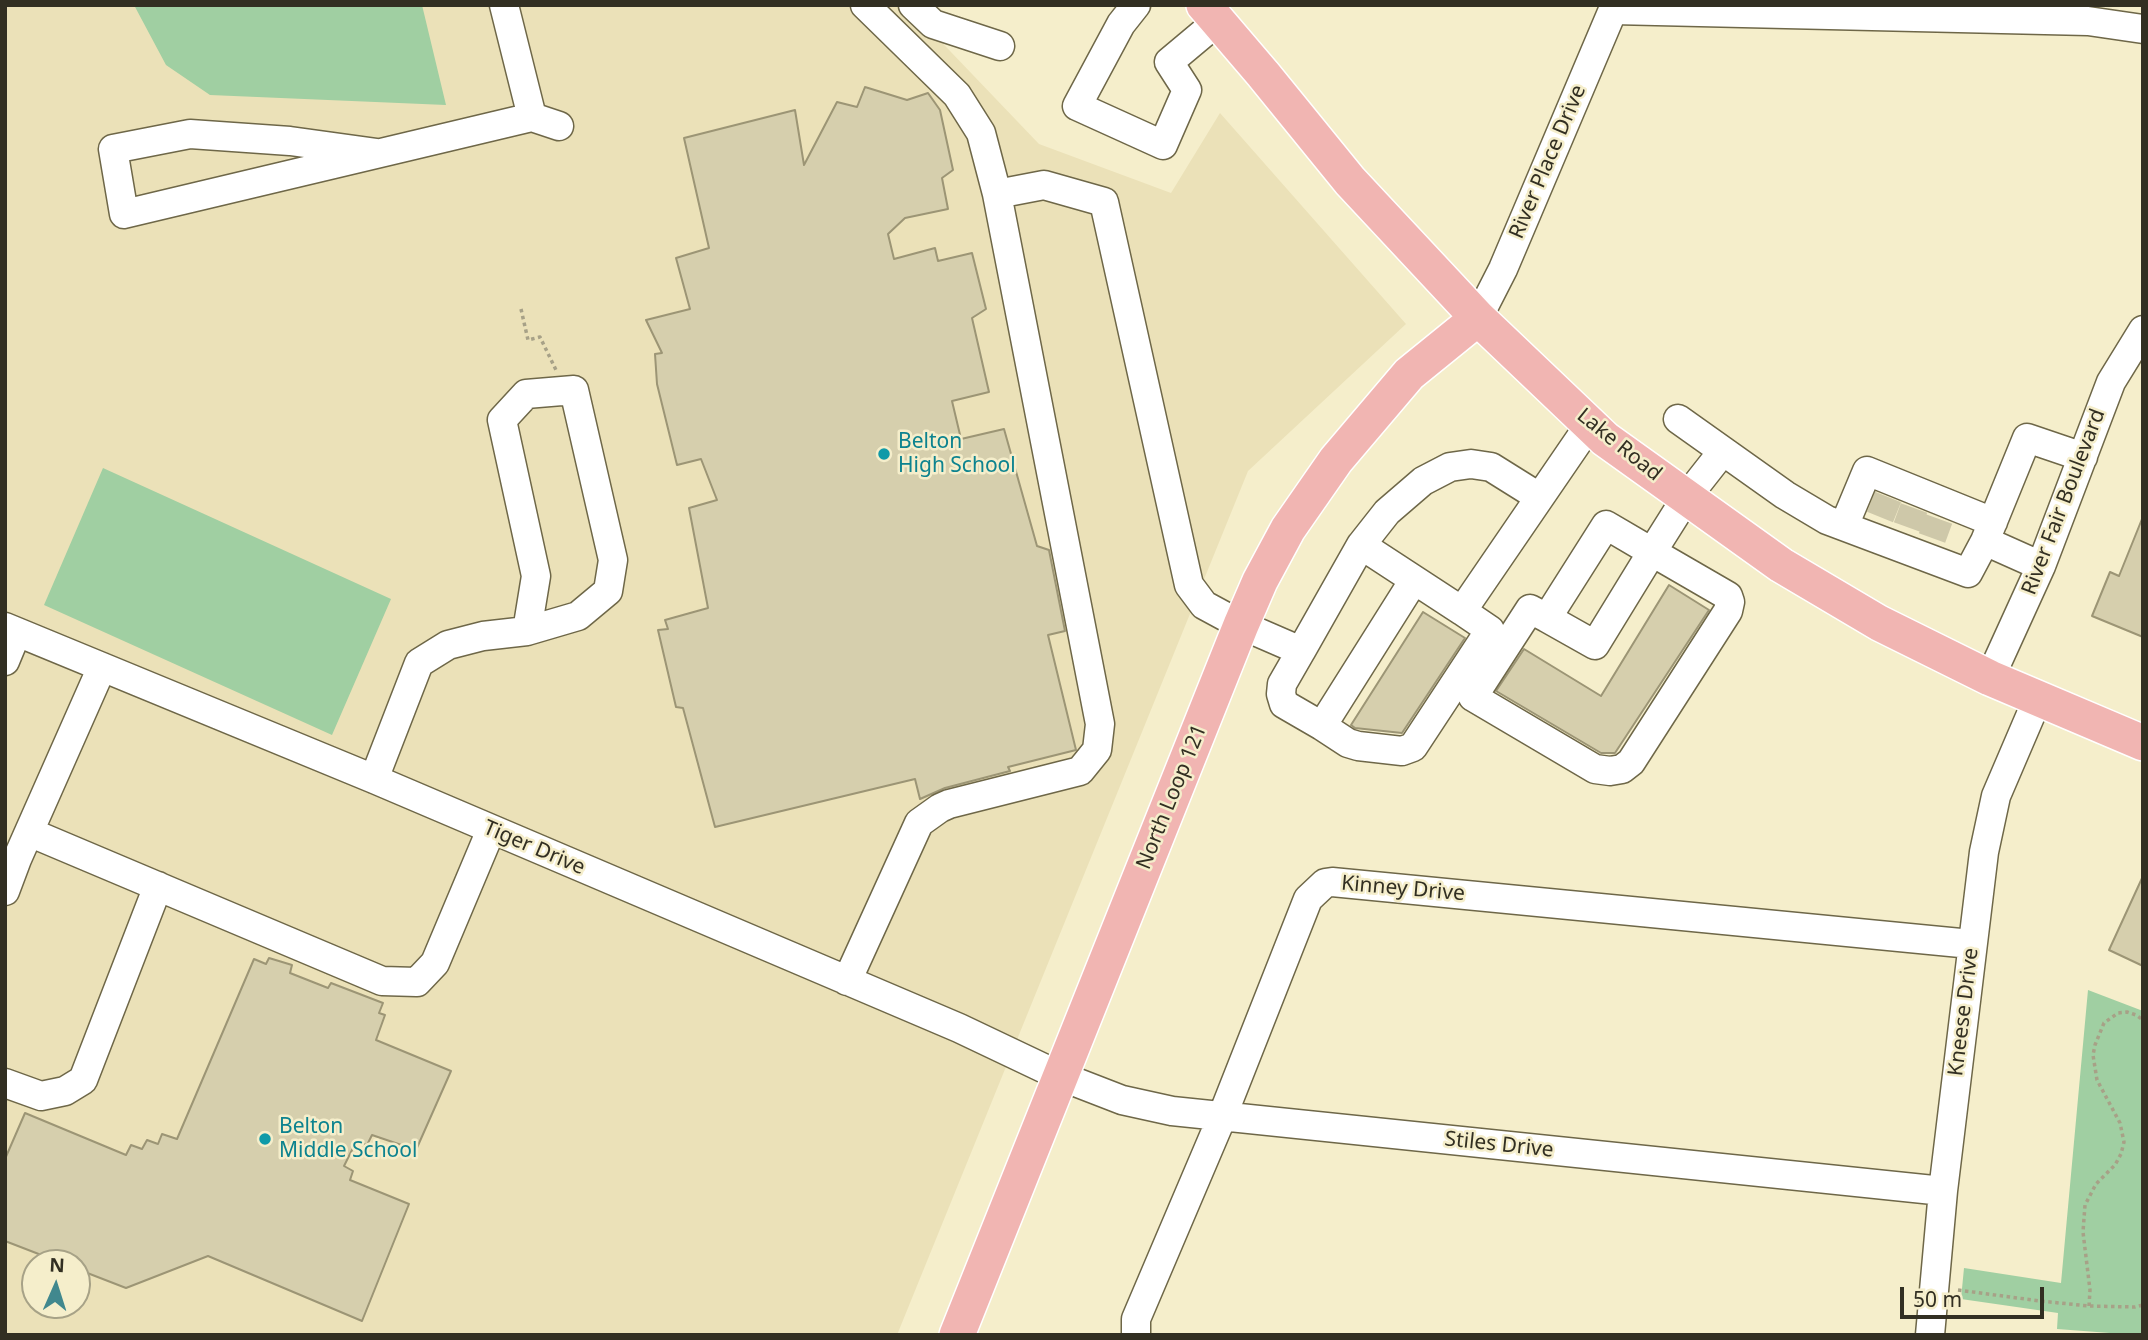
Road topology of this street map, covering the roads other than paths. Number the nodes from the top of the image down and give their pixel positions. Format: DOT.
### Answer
graph roads {
  1 [pos="504,5"];
  2 [pos="865,5"];
  3 [pos="913,5"];
  4 [pos="1136,5"];
  5 [pos="1614,7"];
  6 [pos="1211,13"];
  7 [pos="2143,29"];
  8 [pos="1000,46"];
  9 [pos="532,117"];
  10 [pos="559,126"];
  11 [pos="377,153"];
  12 [pos="997,194"];
  13 [pos="1478,318"];
  14 [pos="2143,330"];
  15 [pos="1678,419"];
  16 [pos="1590,424"];
  17 [pos="1723,451"];
  18 [pos="2083,457"];
  19 [pos="1539,498"];
  20 [pos="1686,498"];
  21 [pos="1910,519"];
  22 [pos="1843,526"];
  23 [pos="1989,531"];
  24 [pos="1361,545"];
  25 [pos="1652,552"];
  26 [pos="2041,566"];
  27 [pos="1414,580"];
  28 [pos="1462,611"];
  29 [pos="1547,618"];
  30 [pos="1241,625"];
  31 [pos="11,630"];
  32 [pos="527,631"];
  33 [pos="1301,651"];
  34 [pos="5,661"];
  35 [pos="102,667"];
  36 [pos="1990,678"];
  37 [pos="2038,698"];
  38 [pos="1322,726"];
  39 [pos="2143,743"];
  40 [pos="374,779"];
  41 [pos="491,830"];
  42 [pos="29,832"];
  43 [pos="158,886"];
  44 [pos="5,891"];
  45 [pos="1971,944"];
  46 [pos="847,981"];
  47 [pos="1060,1076"];
  48 [pos="5,1083"];
  49 [pos="1222,1117"];
  50 [pos="1943,1191"];
  51 [pos="957,1335"];
  52 [pos="1136,1335"];
  53 [pos="1930,1335"];
  1 -- 9 [label="street"];
  2 -- 12 [label="street"];
  3 -- 8 [label="street"];
  4 -- 6 [label="street"];
  5 -- 7 [label="street"];
  5 -- 13 [label="street, River Place Drive"];
  6 -- 13 [label="main road, Lake Road"];
  9 -- 10 [label="street"];
  9 -- 11 [label="street"];
  11 -- 11 [label="street"];
  12 -- 30 [label="street"];
  12 -- 46 [label="street"];
  13 -- 16 [label="main road, Lake Road"];
  13 -- 30 [label="main road, North Loop 121"];
  14 -- 18 [label="street, River Fair Boulevard"];
  15 -- 17 [label="street"];
  16 -- 19 [label="street"];
  16 -- 20 [label="main road, Lake Road"];
  17 -- 20 [label="street"];
  17 -- 22 [label="street"];
  18 -- 23 [label="street"];
  18 -- 26 [label="street, River Fair Boulevard"];
  19 -- 24 [label="street"];
  19 -- 28 [label="street"];
  20 -- 25 [label="street"];
  20 -- 36 [label="main road, Lake Road"];
  21 -- 22 [label="street"];
  21 -- 22 [label="street"];
  21 -- 23 [label="street"];
  21 -- 23 [label="street"];
  23 -- 26 [label="street"];
  24 -- 27 [label="street"];
  24 -- 33 [label="street"];
  25 -- 29 [label="street"];
  25 -- 29 [label="street"];
  25 -- 29 [label="street"];
  26 -- 36 [label="street, River Fair Boulevard"];
  27 -- 28 [label="street"];
  27 -- 38 [label="street"];
  28 -- 38 [label="street"];
  30 -- 33 [label="street"];
  30 -- 47 [label="main road, North Loop 121"];
  31 -- 34 [label="street"];
  31 -- 35 [label="street, Tiger Drive"];
  32 -- 32 [label="street"];
  32 -- 40 [label="street"];
  33 -- 38 [label="street"];
  35 -- 40 [label="street, Tiger Drive"];
  35 -- 42 [label="street"];
  36 -- 37 [label="main road, Lake Road"];
  37 -- 39 [label="main road, Lake Road"];
  37 -- 45 [label="street, Kneese Drive"];
  40 -- 41 [label="street, Tiger Drive"];
  41 -- 43 [label="street"];
  41 -- 46 [label="street, Tiger Drive"];
  42 -- 43 [label="street"];
  42 -- 44 [label="street"];
  43 -- 48 [label="street"];
  45 -- 49 [label="street, Kinney Drive"];
  45 -- 50 [label="street, Kneese Drive"];
  46 -- 47 [label="street, Tiger Drive"];
  47 -- 49 [label="street, Stiles Drive"];
  47 -- 51 [label="main road, North Loop 121"];
  49 -- 50 [label="street, Stiles Drive"];
  49 -- 52 [label="street, Kinney Drive"];
  50 -- 53 [label="street, Kneese Drive"];
}
